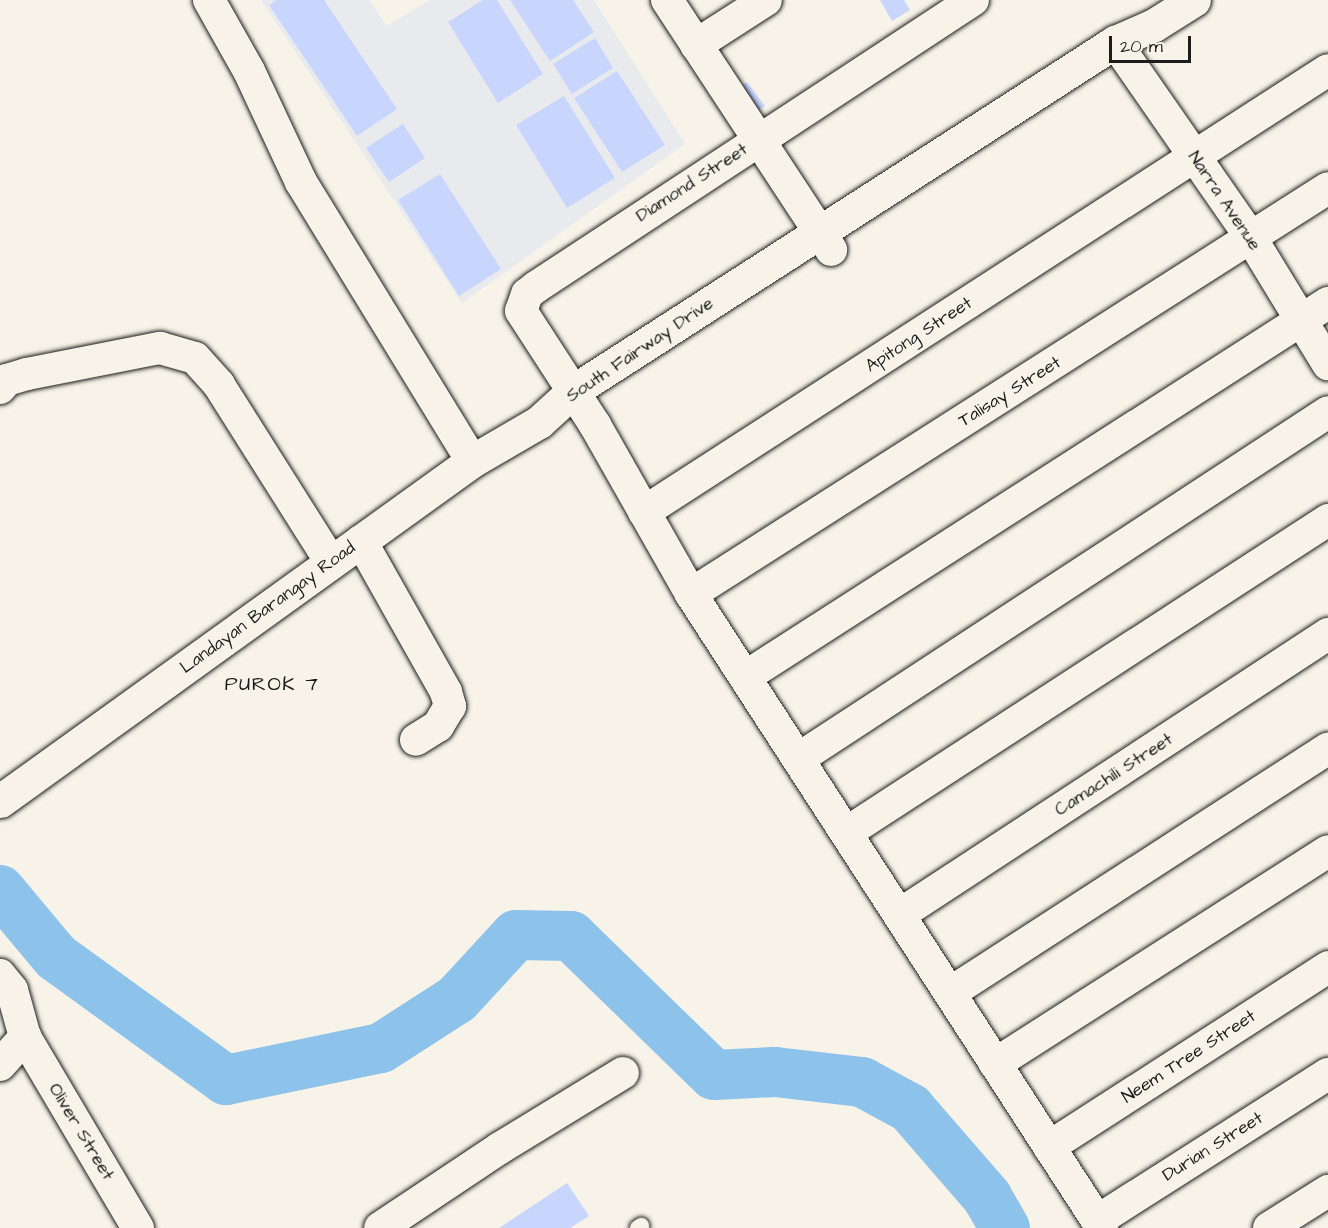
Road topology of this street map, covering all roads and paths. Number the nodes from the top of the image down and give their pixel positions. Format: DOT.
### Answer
graph roads {
  1 [pos="209,0"];
  2 [pos="667,0"];
  3 [pos="766,0"];
  4 [pos="973,0"];
  5 [pos="1194,0"];
  6 [pos="696,45"];
  7 [pos="1121,50"];
  8 [pos="1328,70"];
  9 [pos="757,141"];
  10 [pos="1194,158"];
  11 [pos="1328,188"];
  12 [pos="1251,238"];
  13 [pos="824,242"];
  14 [pos="1328,303"];
  15 [pos="1301,321"];
  16 [pos="1328,364"];
  17 [pos="0,388"];
  18 [pos="580,401"];
  19 [pos="1328,412"];
  20 [pos="539,422"];
  21 [pos="472,461"];
  22 [pos="644,512"];
  23 [pos="1328,520"];
  24 [pos="361,541"];
  25 [pos="331,562"];
  26 [pos="691,594"];
  27 [pos="1328,634"];
  28 [pos="745,677"];
  29 [pos="416,740"];
  30 [pos="1328,748"];
  31 [pos="798,759"];
  32 [pos="0,801"];
  33 [pos="846,833"];
  34 [pos="1328,850"];
  35 [pos="899,915"];
  36 [pos="1328,967"];
  37 [pos="0,975"];
  38 [pos="950,993"];
  39 [pos="25,1037"];
  40 [pos="995,1064"];
  41 [pos="0,1065"];
  42 [pos="623,1073"];
  43 [pos="1328,1074"];
  44 [pos="1049,1147"];
  45 [pos="1328,1191"];
  46 [pos="1100,1224"];
  47 [pos="138,1228"];
  48 [pos="380,1228"];
  49 [pos="1269,1228"];
  1 -- 21 [label="street"];
  2 -- 6 [label="street"];
  3 -- 6 [label="street"];
  4 -- 9 [label="street, Diamond Street"];
  5 -- 7 [label="street, South Fairway Drive"];
  6 -- 9 [label="street"];
  7 -- 10 [label="street, Narra Avenue"];
  7 -- 13 [label="street, South Fairway Drive"];
  8 -- 10 [label="street, Apitong Street"];
  9 -- 13 [label="street"];
  9 -- 18 [label="street, Diamond Street"];
  10 -- 12 [label="street, Narra Avenue"];
  10 -- 22 [label="street, Apitong Street"];
  11 -- 12 [label="street, Talisay Street"];
  12 -- 15 [label="street, Narra Avenue"];
  12 -- 26 [label="street, Talisay Street"];
  13 -- 18 [label="street, South Fairway Drive"];
  14 -- 15 [label="street"];
  15 -- 16 [label="street, Narra Avenue"];
  15 -- 28 [label="street"];
  17 -- 25 [label="street"];
  18 -- 20 [label="street, South Fairway Drive"];
  18 -- 22 [label="street, Diamond Street"];
  19 -- 31 [label="street"];
  20 -- 21 [label="street, Landayan Barangay Road"];
  21 -- 24 [label="street, Landayan Barangay Road"];
  22 -- 26 [label="street, Diamond Street"];
  23 -- 33 [label="street"];
  24 -- 25 [label="street, Landayan Barangay Road"];
  24 -- 29 [label="street"];
  25 -- 32 [label="street, Landayan Barangay Road"];
  26 -- 28 [label="street, Diamond Street"];
  27 -- 35 [label="street, Camachili Street"];
  28 -- 31 [label="street, Diamond Street"];
  30 -- 38 [label="street"];
  31 -- 33 [label="street, Diamond Street"];
  33 -- 35 [label="street, Diamond Street"];
  34 -- 40 [label="street"];
  35 -- 38 [label="street, Diamond Street"];
  36 -- 44 [label="street, Neem Tree Street"];
  37 -- 39 [label="street, Oliver Street"];
  38 -- 40 [label="street, Diamond Street"];
  39 -- 41 [label="street"];
  39 -- 47 [label="street, Oliver Street"];
  40 -- 44 [label="street, Diamond Street"];
  42 -- 48 [label="street"];
  43 -- 46 [label="street, Durian Street"];
  44 -- 46 [label="street, Diamond Street"];
  45 -- 49 [label="street"];
}
